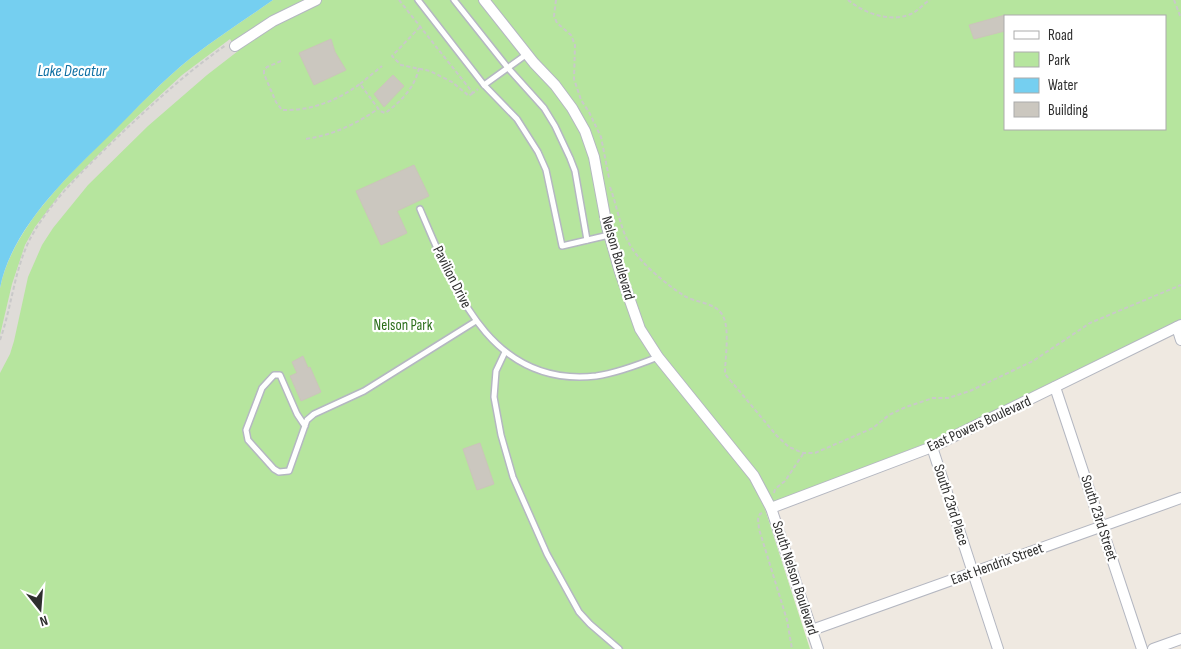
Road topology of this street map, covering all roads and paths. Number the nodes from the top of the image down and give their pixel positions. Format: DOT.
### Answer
graph roads {
  1 [pos="316,0"];
  2 [pos="399,0"];
  3 [pos="418,0"];
  4 [pos="454,0"];
  5 [pos="484,0"];
  6 [pos="556,0"];
  7 [pos="848,0"];
  8 [pos="930,0"];
  9 [pos="1174,0"];
  10 [pos="1181,18"];
  11 [pos="420,27"];
  12 [pos="237,44"];
  13 [pos="527,54"];
  14 [pos="280,61"];
  15 [pos="382,66"];
  16 [pos="419,68"];
  17 [pos="508,68"];
  18 [pos="360,84"];
  19 [pos="484,84"];
  20 [pos="473,93"];
  21 [pos="378,109"];
  22 [pos="306,139"];
  23 [pos="420,209"];
  24 [pos="609,235"];
  25 [pos="587,240"];
  26 [pos="1181,285"];
  27 [pos="476,321"];
  28 [pos="1179,326"];
  29 [pos="0,340"];
  30 [pos="1181,340"];
  31 [pos="505,352"];
  32 [pos="658,357"];
  33 [pos="1056,387"];
  34 [pos="305,426"];
  35 [pos="932,447"];
  36 [pos="803,454"];
  37 [pos="1181,498"];
  38 [pos="771,508"];
  39 [pos="1101,526"];
  40 [pos="973,573"];
  41 [pos="812,630"];
  42 [pos="1181,639"];
  43 [pos="619,649"];
  44 [pos="792,649"];
  45 [pos="818,649"];
  46 [pos="998,649"];
  47 [pos="1142,649"];
  48 [pos="1153,649"];
  1 -- 12 [label="street"];
  2 -- 11 [label="path"];
  3 -- 19 [label="lane"];
  4 -- 17 [label="lane"];
  5 -- 13 [label="street, Nelson Boulevard"];
  6 -- 36 [label="path"];
  7 -- 8 [label="path"];
  9 -- 10 [label="path"];
  11 -- 16 [label="path"];
  11 -- 20 [label="path"];
  12 -- 29 [label="path"];
  13 -- 17 [label="lane"];
  13 -- 24 [label="street, Nelson Boulevard"];
  14 -- 18 [label="path"];
  15 -- 18 [label="path"];
  16 -- 20 [label="path"];
  16 -- 21 [label="path"];
  17 -- 19 [label="lane"];
  17 -- 25 [label="lane"];
  18 -- 21 [label="path"];
  19 -- 20 [label="path"];
  19 -- 25 [label="lane"];
  21 -- 22 [label="path"];
  23 -- 27 [label="lane, Pavilion Drive"];
  24 -- 25 [label="lane"];
  24 -- 32 [label="street, Nelson Boulevard"];
  26 -- 36 [label="path"];
  27 -- 31 [label="lane, Pavilion Drive"];
  27 -- 34 [label="lane"];
  28 -- 30 [label="street"];
  28 -- 33 [label="street, East Powers Boulevard"];
  31 -- 32 [label="lane, Pavilion Drive"];
  31 -- 43 [label="lane"];
  32 -- 38 [label="street, Nelson Boulevard"];
  33 -- 35 [label="street, East Powers Boulevard"];
  33 -- 39 [label="street, South 23rd Street"];
  34 -- 34 [label="lane"];
  35 -- 38 [label="street, East Powers Boulevard"];
  35 -- 40 [label="street, South 23rd Place"];
  36 -- 38 [label="path"];
  37 -- 39 [label="street, East Hendrix Street"];
  38 -- 41 [label="street, South Nelson Boulevard"];
  38 -- 44 [label="path"];
  39 -- 40 [label="street, East Hendrix Street"];
  39 -- 47 [label="street, South 23rd Street"];
  40 -- 41 [label="street, East Hendrix Street"];
  40 -- 46 [label="street, South 23rd Place"];
  41 -- 45 [label="street, South Nelson Boulevard"];
  42 -- 48 [label="street"];
}
